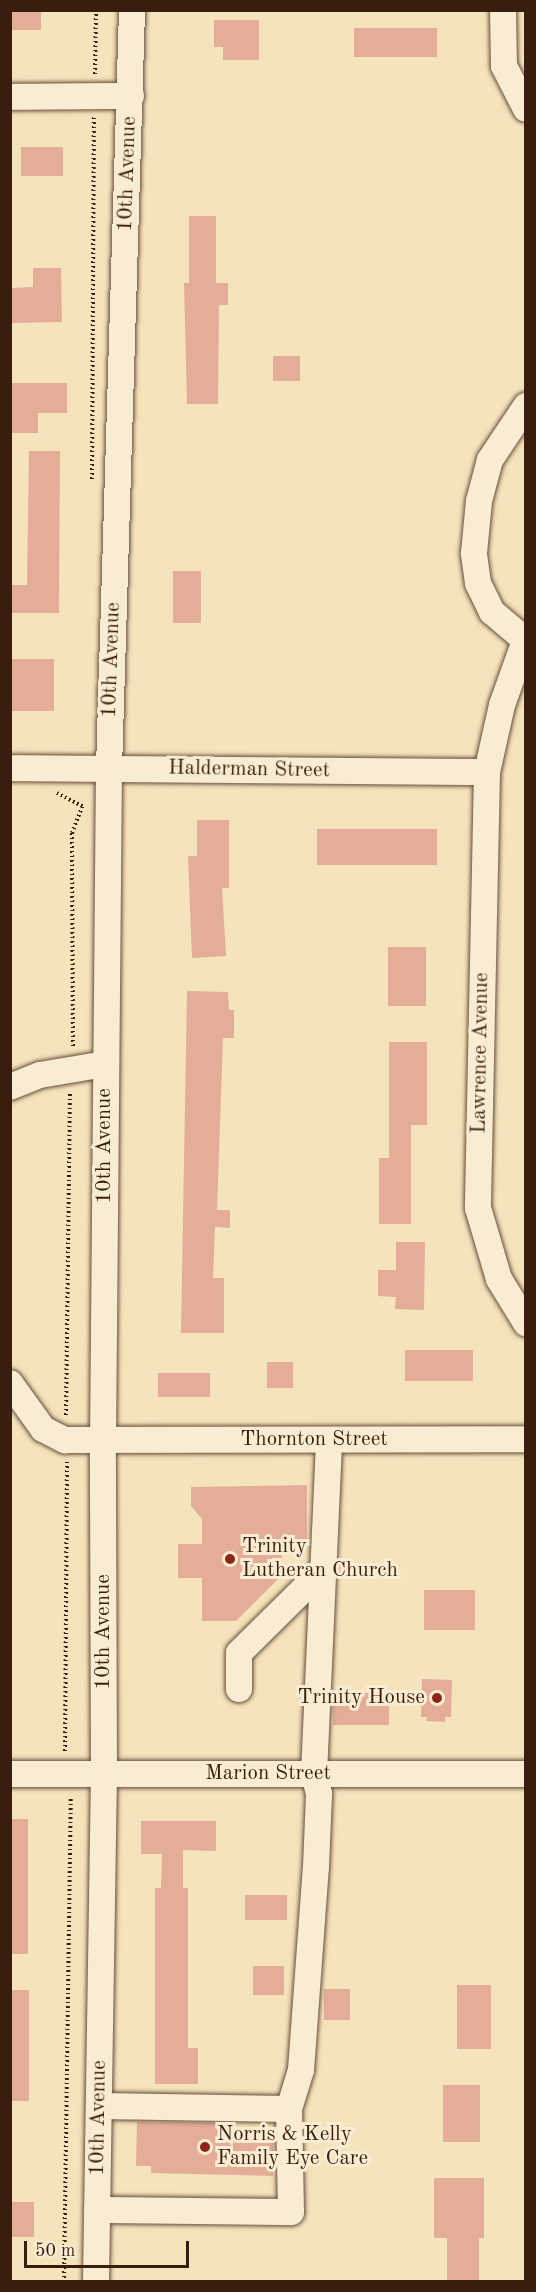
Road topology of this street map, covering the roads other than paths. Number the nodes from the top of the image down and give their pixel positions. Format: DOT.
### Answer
graph roads {
  1 [pos="132,10"];
  2 [pos="503,10"];
  3 [pos="515,66"];
  4 [pos="131,96"];
  5 [pos="10,97"];
  6 [pos="525,109"];
  7 [pos="525,406"];
  8 [pos="525,638"];
  9 [pos="10,768"];
  10 [pos="98,768"];
  11 [pos="487,772"];
  12 [pos="105,1064"];
  13 [pos="10,1087"];
  14 [pos="525,1323"];
  15 [pos="11,1384"];
  16 [pos="525,1439"];
  17 [pos="329,1440"];
  18 [pos="103,1441"];
  19 [pos="323,1570"];
  20 [pos="239,1689"];
  21 [pos="10,1774"];
  22 [pos="314,1774"];
  23 [pos="525,1774"];
  24 [pos="104,1775"];
  25 [pos="99,2106"];
  26 [pos="289,2109"];
  27 [pos="97,2210"];
  28 [pos="96,2282"];
  1 -- 4 [label="street, 10th Avenue"];
  2 -- 3 [label="street"];
  3 -- 6 [label="street"];
  4 -- 5 [label="street"];
  4 -- 10 [label="street, 10th Avenue"];
  7 -- 8 [label="street"];
  8 -- 11 [label="street, Lawrence Avenue"];
  9 -- 10 [label="street, Halderman Street"];
  10 -- 11 [label="street, Halderman Street"];
  10 -- 12 [label="street, 10th Avenue"];
  11 -- 14 [label="street, Lawrence Avenue"];
  12 -- 13 [label="street"];
  12 -- 18 [label="street, 10th Avenue"];
  15 -- 18 [label="street, Thornton Street"];
  16 -- 17 [label="street, Thornton Street"];
  17 -- 18 [label="street, Thornton Street"];
  17 -- 19 [label="street"];
  18 -- 24 [label="street, 10th Avenue"];
  19 -- 20 [label="street"];
  19 -- 22 [label="street"];
  21 -- 24 [label="street, Marion Street"];
  22 -- 23 [label="street, Marion Street"];
  22 -- 24 [label="street, Marion Street"];
  22 -- 26 [label="street"];
  24 -- 25 [label="street, 10th Avenue"];
  25 -- 26 [label="street"];
  25 -- 27 [label="street, 10th Avenue"];
  26 -- 27 [label="street"];
  27 -- 28 [label="street, 10th Avenue"];
}
